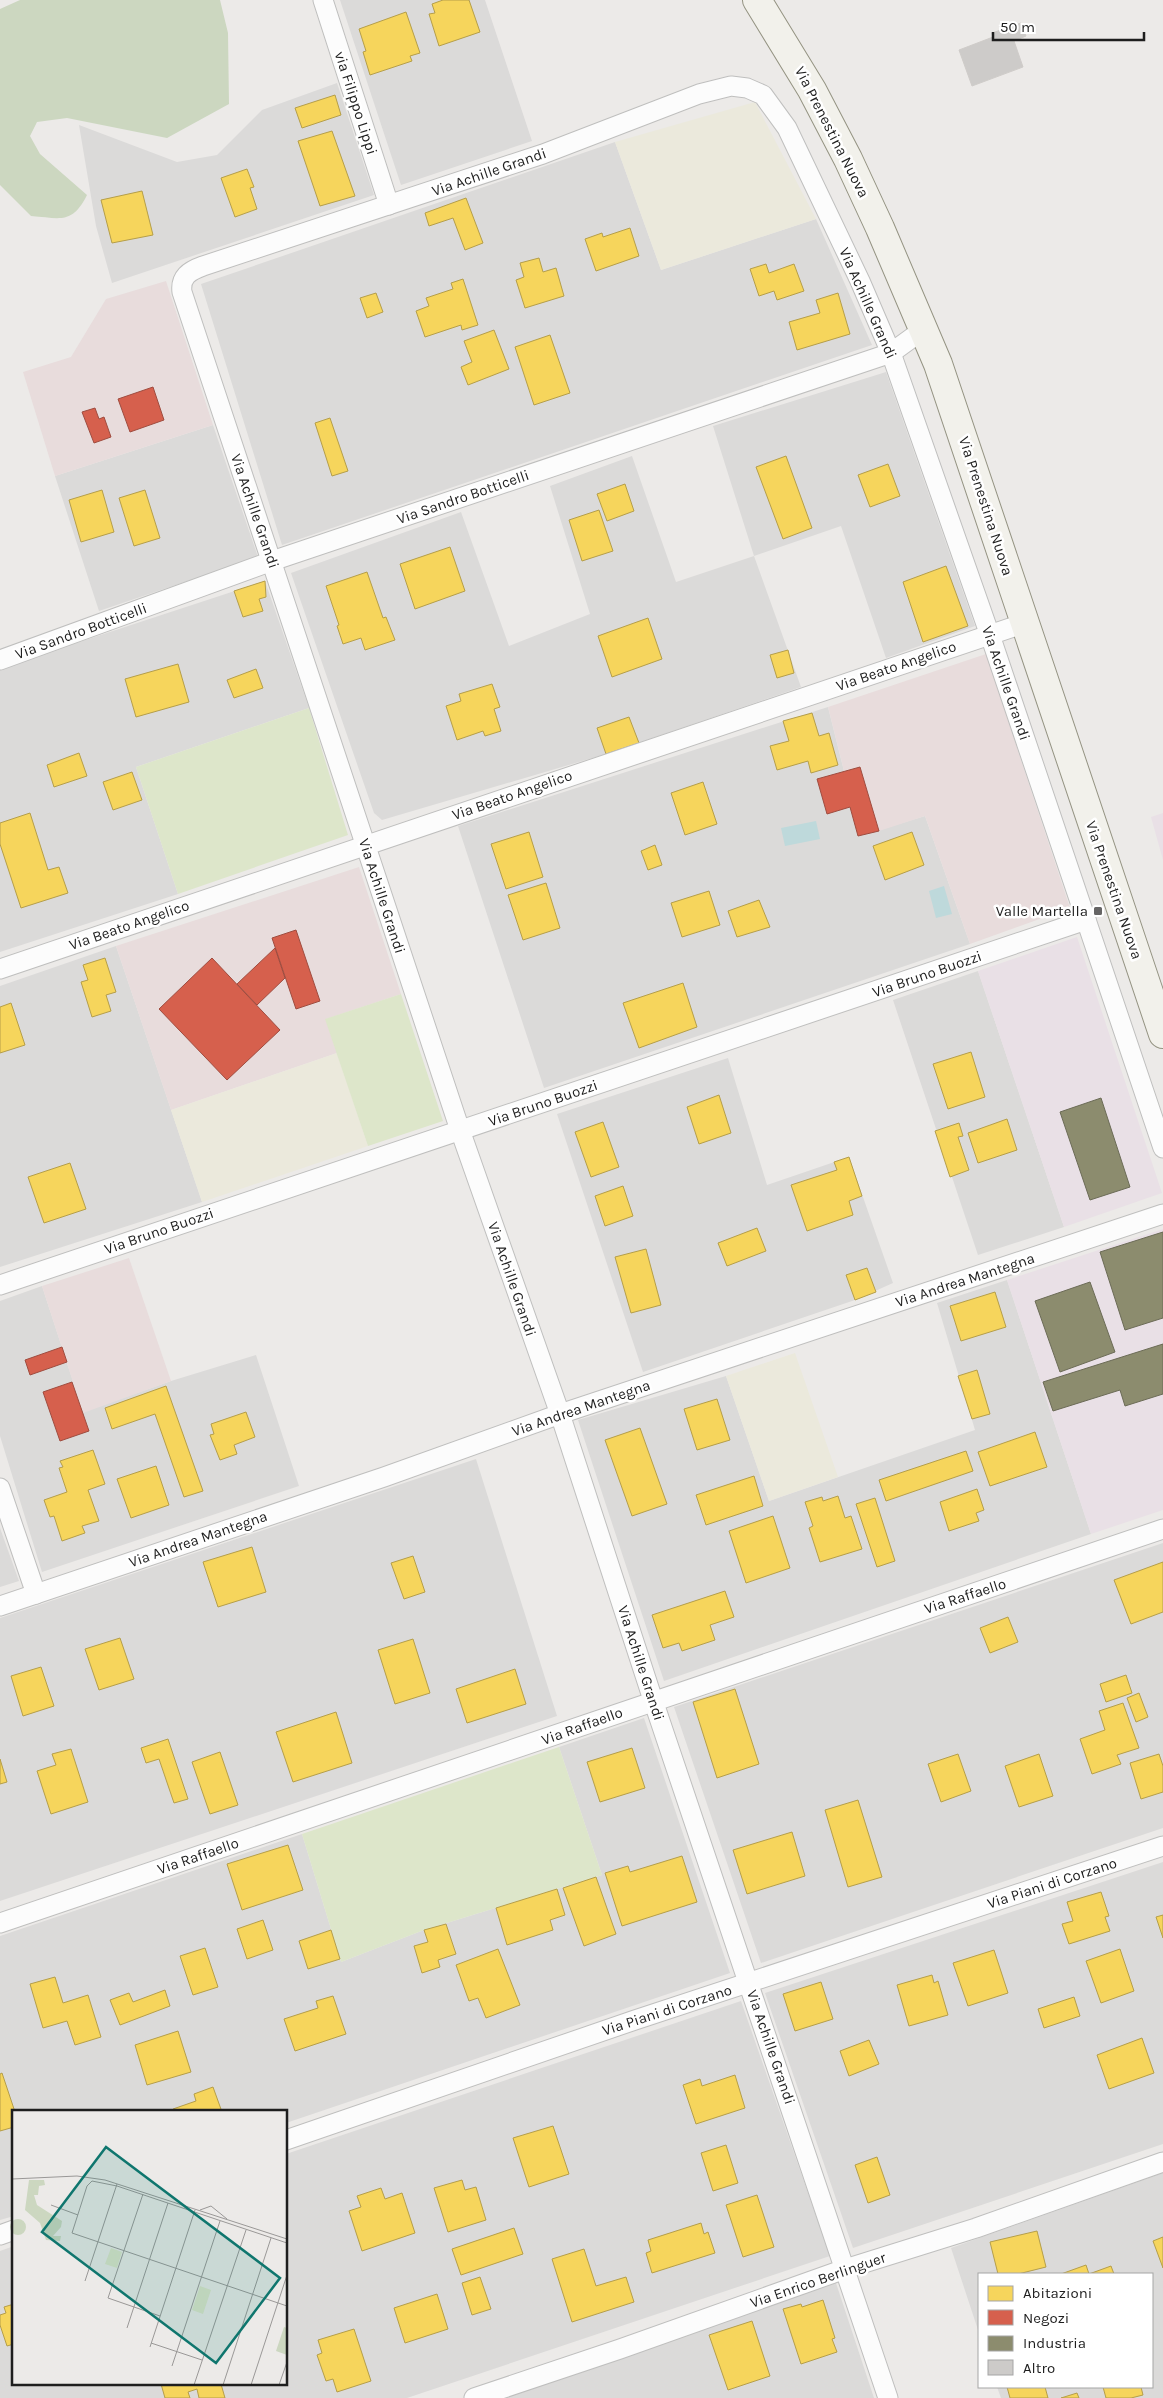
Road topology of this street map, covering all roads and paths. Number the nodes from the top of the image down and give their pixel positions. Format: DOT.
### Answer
graph roads {
  1 [pos="323,0"];
  2 [pos="757,0"];
  3 [pos="389,205"];
  4 [pos="924,329"];
  5 [pos="891,353"];
  6 [pos="272,561"];
  7 [pos="1025,623"];
  8 [pos="989,634"];
  9 [pos="0,660"];
  10 [pos="365,845"];
  11 [pos="1086,920"];
  12 [pos="0,969"];
  13 [pos="1163,1034"];
  14 [pos="460,1130"];
  15 [pos="1163,1148"];
  16 [pos="1163,1214"];
  17 [pos="0,1285"];
  18 [pos="560,1414"];
  19 [pos="0,1488"];
  20 [pos="1163,1529"];
  21 [pos="36,1594"];
  22 [pos="0,1606"];
  23 [pos="653,1700"];
  24 [pos="1163,1846"];
  25 [pos="0,1922"];
  26 [pos="749,1983"];
  27 [pos="288,2139"];
  28 [pos="1163,2162"];
  29 [pos="845,2269"];
  30 [pos="474,2398"];
  31 [pos="888,2398"];
  1 -- 3 [label="street, via Filippo Lippi"];
  2 -- 4 [label="main road, Via Prenestina Nuova"];
  3 -- 5 [label="street, Via Achille Grandi"];
  3 -- 6 [label="street, Via Achille Grandi"];
  4 -- 5 [label="street, Via Sandro Botticelli"];
  4 -- 7 [label="main road, Via Prenestina Nuova"];
  5 -- 6 [label="street, Via Sandro Botticelli"];
  5 -- 8 [label="street, Via Achille Grandi"];
  6 -- 9 [label="street, Via Sandro Botticelli"];
  6 -- 10 [label="street, Via Achille Grandi"];
  7 -- 8 [label="street, Via Beato Angelico"];
  7 -- 13 [label="main road, Via Prenestina Nuova"];
  8 -- 10 [label="street, Via Beato Angelico"];
  8 -- 11 [label="street, Via Achille Grandi"];
  10 -- 12 [label="street, Via Beato Angelico"];
  10 -- 14 [label="street, Via Achille Grandi"];
  11 -- 14 [label="street, Via Bruno Buozzi"];
  11 -- 15 [label="street, Via Achille Grandi"];
  14 -- 17 [label="street, Via Bruno Buozzi"];
  14 -- 18 [label="street, Via Achille Grandi"];
  16 -- 18 [label="street, Via Andrea Mantegna"];
  18 -- 21 [label="street, Via Andrea Mantegna"];
  18 -- 23 [label="street, Via Achille Grandi"];
  19 -- 21 [label="street"];
  20 -- 23 [label="street, Via Raffaello"];
  21 -- 22 [label="street, Via Andrea Mantegna"];
  23 -- 25 [label="street, Via Raffaello"];
  23 -- 26 [label="street, Via Achille Grandi"];
  24 -- 26 [label="street, Via Piani di Corzano"];
  26 -- 27 [label="street, Via Piani di Corzano"];
  26 -- 29 [label="street, Via Achille Grandi"];
  28 -- 29 [label="street, Via Enrico Berlinguer"];
  29 -- 30 [label="street, Via Enrico Berlinguer"];
  29 -- 31 [label="street, Via Achille Grandi"];
}
